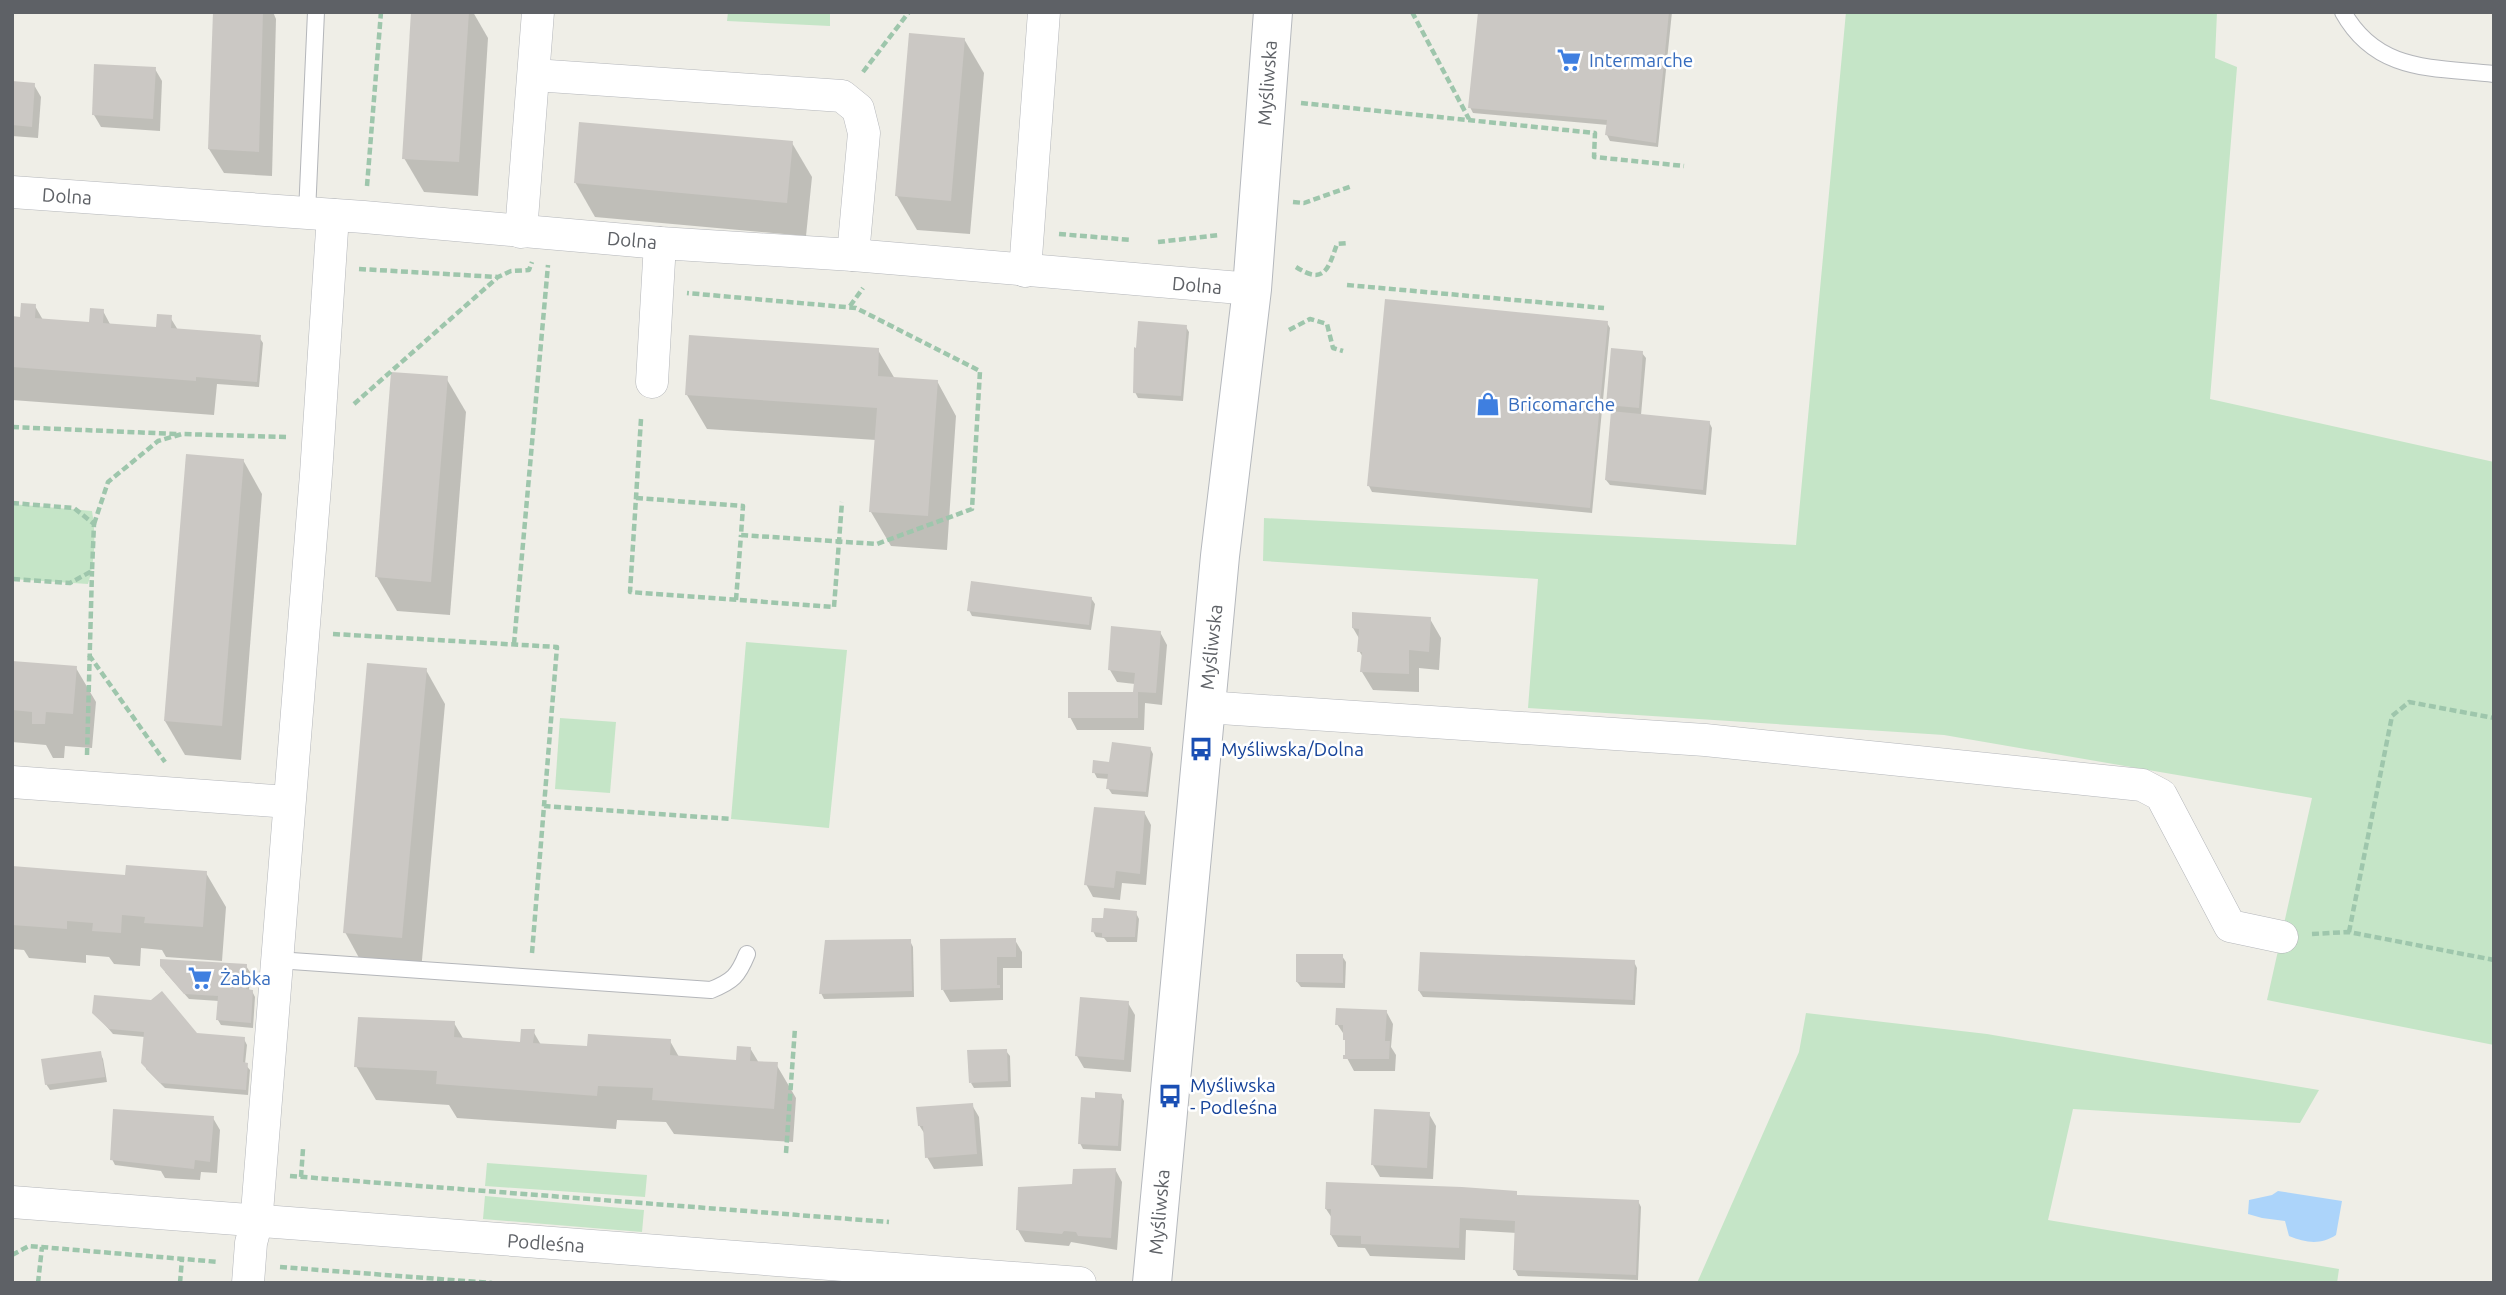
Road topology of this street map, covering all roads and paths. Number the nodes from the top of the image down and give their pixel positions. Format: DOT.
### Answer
graph roads {
  1 [pos="316,12"];
  2 [pos="382,12"];
  3 [pos="538,12"];
  4 [pos="909,12"];
  5 [pos="1044,12"];
  6 [pos="1273,12"];
  7 [pos="1412,12"];
  8 [pos="2343,12"];
  9 [pos="2494,74"];
  10 [pos="534,75"];
  11 [pos="842,96"];
  12 [pos="1297,102"];
  13 [pos="1469,120"];
  14 [pos="1684,166"];
  15 [pos="1352,186"];
  16 [pos="367,188"];
  17 [pos="12,192"];
  18 [pos="1288,202"];
  19 [pos="320,214"];
  20 [pos="1055,234"];
  21 [pos="1221,235"];
  22 [pos="1131,240"];
  23 [pos="540,241"];
  24 [pos="1158,242"];
  25 [pos="660,243"];
  26 [pos="1349,243"];
  27 [pos="1296,267"];
  28 [pos="348,268"];
  29 [pos="860,269"];
  30 [pos="1025,271"];
  31 [pos="498,277"];
  32 [pos="1347,285"];
  33 [pos="1251,289"];
  34 [pos="657,290"];
  35 [pos="849,307"];
  36 [pos="1604,308"];
  37 [pos="1289,330"];
  38 [pos="1343,351"];
  39 [pos="652,382"];
  40 [pos="347,410"];
  41 [pos="641,419"];
  42 [pos="12,427"];
  43 [pos="181,434"];
  44 [pos="318,438"];
  45 [pos="636,498"];
  46 [pos="842,502"];
  47 [pos="12,503"];
  48 [pos="94,524"];
  49 [pos="741,536"];
  50 [pos="839,542"];
  51 [pos="92,571"];
  52 [pos="12,579"];
  53 [pos="736,600"];
  54 [pos="303,632"];
  55 [pos="514,644"];
  56 [pos="88,655"];
  57 [pos="1205,707"];
  58 [pos="2494,718"];
  59 [pos="12,782"];
  60 [pos="87,787"];
  61 [pos="188,793"];
  62 [pos="289,802"];
  63 [pos="544,806"];
  64 [pos="731,819"];
  65 [pos="2282,937"];
  66 [pos="747,954"];
  67 [pos="277,960"];
  68 [pos="2494,960"];
  69 [pos="530,978"];
  70 [pos="795,1028"];
  71 [pos="303,1149"];
  72 [pos="786,1153"];
  73 [pos="288,1176"];
  74 [pos="301,1177"];
  75 [pos="12,1202"];
  76 [pos="889,1222"];
  77 [pos="256,1223"];
  78 [pos="29,1246"];
  79 [pos="42,1247"];
  80 [pos="12,1255"];
  81 [pos="181,1259"];
  82 [pos="960,1279"];
  83 [pos="38,1283"];
  84 [pos="180,1283"];
  85 [pos="248,1283"];
  86 [pos="1080,1283"];
  87 [pos="1152,1283"];
  1 -- 19 [label="lane"];
  2 -- 16 [label="path"];
  3 -- 10 [label="street"];
  4 -- 11 [label="path"];
  5 -- 30 [label="street"];
  6 -- 33 [label="street, Myśliwska"];
  7 -- 13 [label="path"];
  8 -- 9 [label="lane"];
  10 -- 11 [label="street"];
  10 -- 23 [label="street"];
  11 -- 29 [label="street"];
  12 -- 13 [label="path"];
  13 -- 14 [label="path"];
  15 -- 18 [label="path"];
  17 -- 19 [label="street, Dolna"];
  19 -- 23 [label="street, Dolna"];
  19 -- 44 [label="street"];
  20 -- 22 [label="path"];
  21 -- 24 [label="path"];
  23 -- 25 [label="street, Dolna"];
  23 -- 31 [label="path"];
  23 -- 55 [label="path"];
  25 -- 29 [label="street, Dolna"];
  25 -- 34 [label="street"];
  26 -- 27 [label="path"];
  28 -- 31 [label="path"];
  29 -- 30 [label="street, Dolna"];
  29 -- 35 [label="path"];
  30 -- 33 [label="street, Dolna"];
  31 -- 40 [label="path"];
  32 -- 36 [label="path"];
  33 -- 57 [label="street, Myśliwska"];
  34 -- 35 [label="path"];
  34 -- 39 [label="street"];
  35 -- 50 [label="path"];
  37 -- 38 [label="path"];
  41 -- 45 [label="path"];
  42 -- 43 [label="path"];
  43 -- 44 [label="path"];
  43 -- 48 [label="path"];
  44 -- 54 [label="street"];
  45 -- 49 [label="path"];
  45 -- 53 [label="path"];
  46 -- 50 [label="path"];
  47 -- 48 [label="path"];
  48 -- 51 [label="path"];
  49 -- 50 [label="path"];
  49 -- 53 [label="path"];
  50 -- 53 [label="path"];
  51 -- 52 [label="path"];
  51 -- 56 [label="path"];
  54 -- 55 [label="path"];
  54 -- 62 [label="street"];
  55 -- 63 [label="path"];
  56 -- 60 [label="path"];
  56 -- 61 [label="path"];
  57 -- 65 [label="street"];
  57 -- 87 [label="street, Myśliwska"];
  58 -- 68 [label="path"];
  59 -- 60 [label="street"];
  60 -- 61 [label="street"];
  61 -- 62 [label="street"];
  62 -- 67 [label="street"];
  63 -- 64 [label="path"];
  63 -- 69 [label="path"];
  66 -- 69 [label="lane"];
  67 -- 69 [label="lane"];
  67 -- 77 [label="street"];
  70 -- 72 [label="path"];
  71 -- 74 [label="path"];
  73 -- 74 [label="path"];
  74 -- 76 [label="path"];
  75 -- 77 [label="street, Podleśna"];
  77 -- 82 [label="street, Podleśna"];
  77 -- 85 [label="street"];
  78 -- 80 [label="path"];
  79 -- 83 [label="path"];
  81 -- 84 [label="path"];
  82 -- 86 [label="street, Podleśna"];
}
